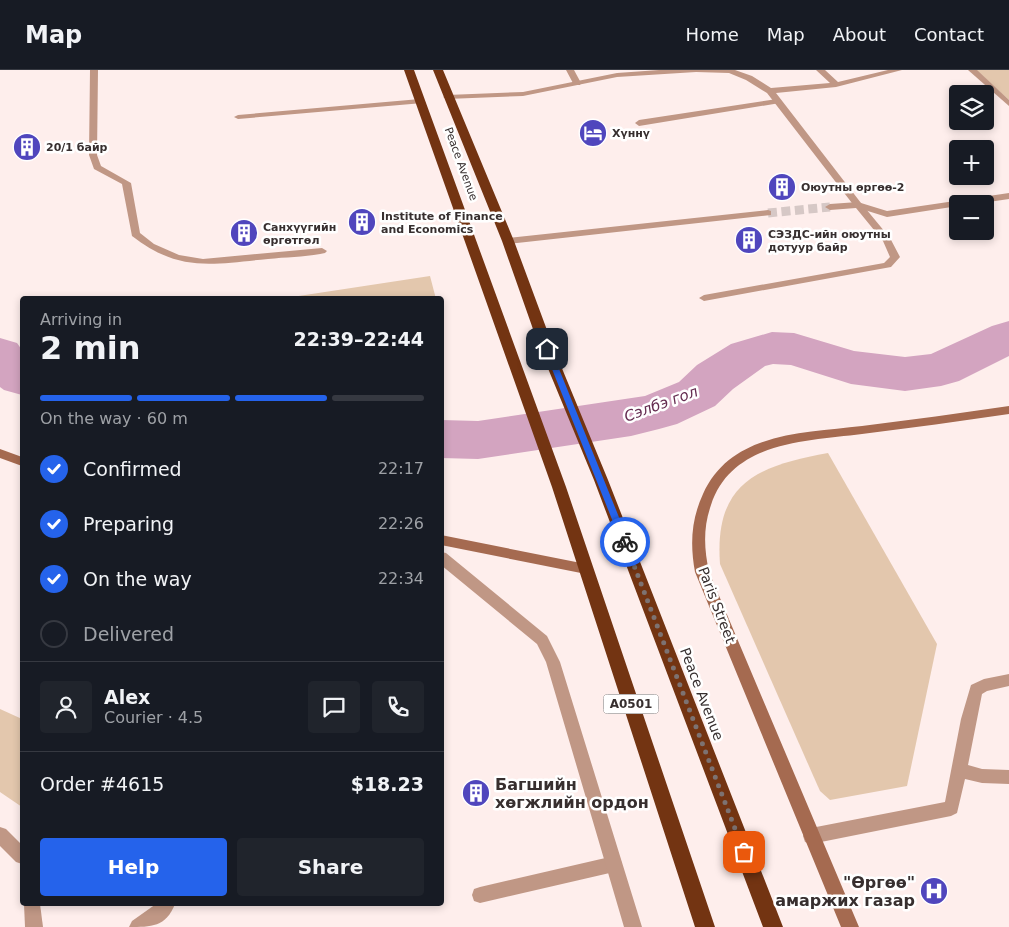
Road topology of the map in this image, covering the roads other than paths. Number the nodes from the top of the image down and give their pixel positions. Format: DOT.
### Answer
graph roads {
  1 [pos="94,70"];
  2 [pos="409,70"];
  3 [pos="438,70"];
  4 [pos="570,70"];
  5 [pos="820,70"];
  6 [pos="898,70"];
  7 [pos="972,70"];
  8 [pos="577,82"];
  9 [pos="836,85"];
  10 [pos="770,91"];
  11 [pos="448,96"];
  12 [pos="420,101"];
  13 [pos="777,101"];
  14 [pos="1009,104"];
  15 [pos="238,117"];
  16 [pos="639,123"];
  17 [pos="1009,196"];
  18 [pos="858,204"];
  19 [pos="830,207"];
  20 [pos="768,214"];
  21 [pos="508,241"];
  22 [pos="322,251"];
  23 [pos="704,298"];
  24 [pos="1009,410"];
  25 [pos="0,453"];
  26 [pos="20,461"];
  27 [pos="444,541"];
  28 [pos="444,559"];
  29 [pos="586,569"];
  30 [pos="1009,680"];
  31 [pos="960,771"];
  32 [pos="1009,777"];
  33 [pos="0,835"];
  34 [pos="811,836"];
  35 [pos="20,854"];
  36 [pos="614,864"];
  37 [pos="480,895"];
  38 [pos="32,906"];
  39 [pos="165,906"];
  40 [pos="34,927"];
  41 [pos="138,927"];
  42 [pos="633,927"];
  43 [pos="705,927"];
  44 [pos="773,927"];
  45 [pos="850,927"];
  1 -- 22 [label="street"];
  2 -- 12 [label="highway, Peace Avenue / A0501"];
  3 -- 11 [label="highway, Peace Avenue"];
  4 -- 8 [label="street"];
  5 -- 9 [label="street"];
  6 -- 9 [label="street"];
  7 -- 14 [label="street"];
  8 -- 10 [label="street"];
  8 -- 11 [label="street"];
  9 -- 10 [label="street"];
  10 -- 13 [label="street"];
  11 -- 21 [label="highway, Peace Avenue"];
  12 -- 15 [label="street"];
  12 -- 29 [label="highway, Peace Avenue / A0501"];
  13 -- 16 [label="street"];
  13 -- 18 [label="street"];
  17 -- 18 [label="street"];
  18 -- 19 [label="street"];
  18 -- 23 [label="street"];
  20 -- 21 [label="street"];
  21 -- 44 [label="highway, Peace Avenue"];
  24 -- 34 [label="street, Paris Street"];
  25 -- 26 [label="street"];
  27 -- 29 [label="street"];
  28 -- 36 [label="street"];
  29 -- 43 [label="highway, A0501"];
  30 -- 31 [label="street"];
  31 -- 32 [label="street"];
  31 -- 34 [label="street"];
  33 -- 35 [label="street"];
  34 -- 45 [label="street, Paris Street"];
  36 -- 37 [label="street"];
  36 -- 42 [label="street"];
  38 -- 40 [label="street"];
  39 -- 41 [label="street"];
}
